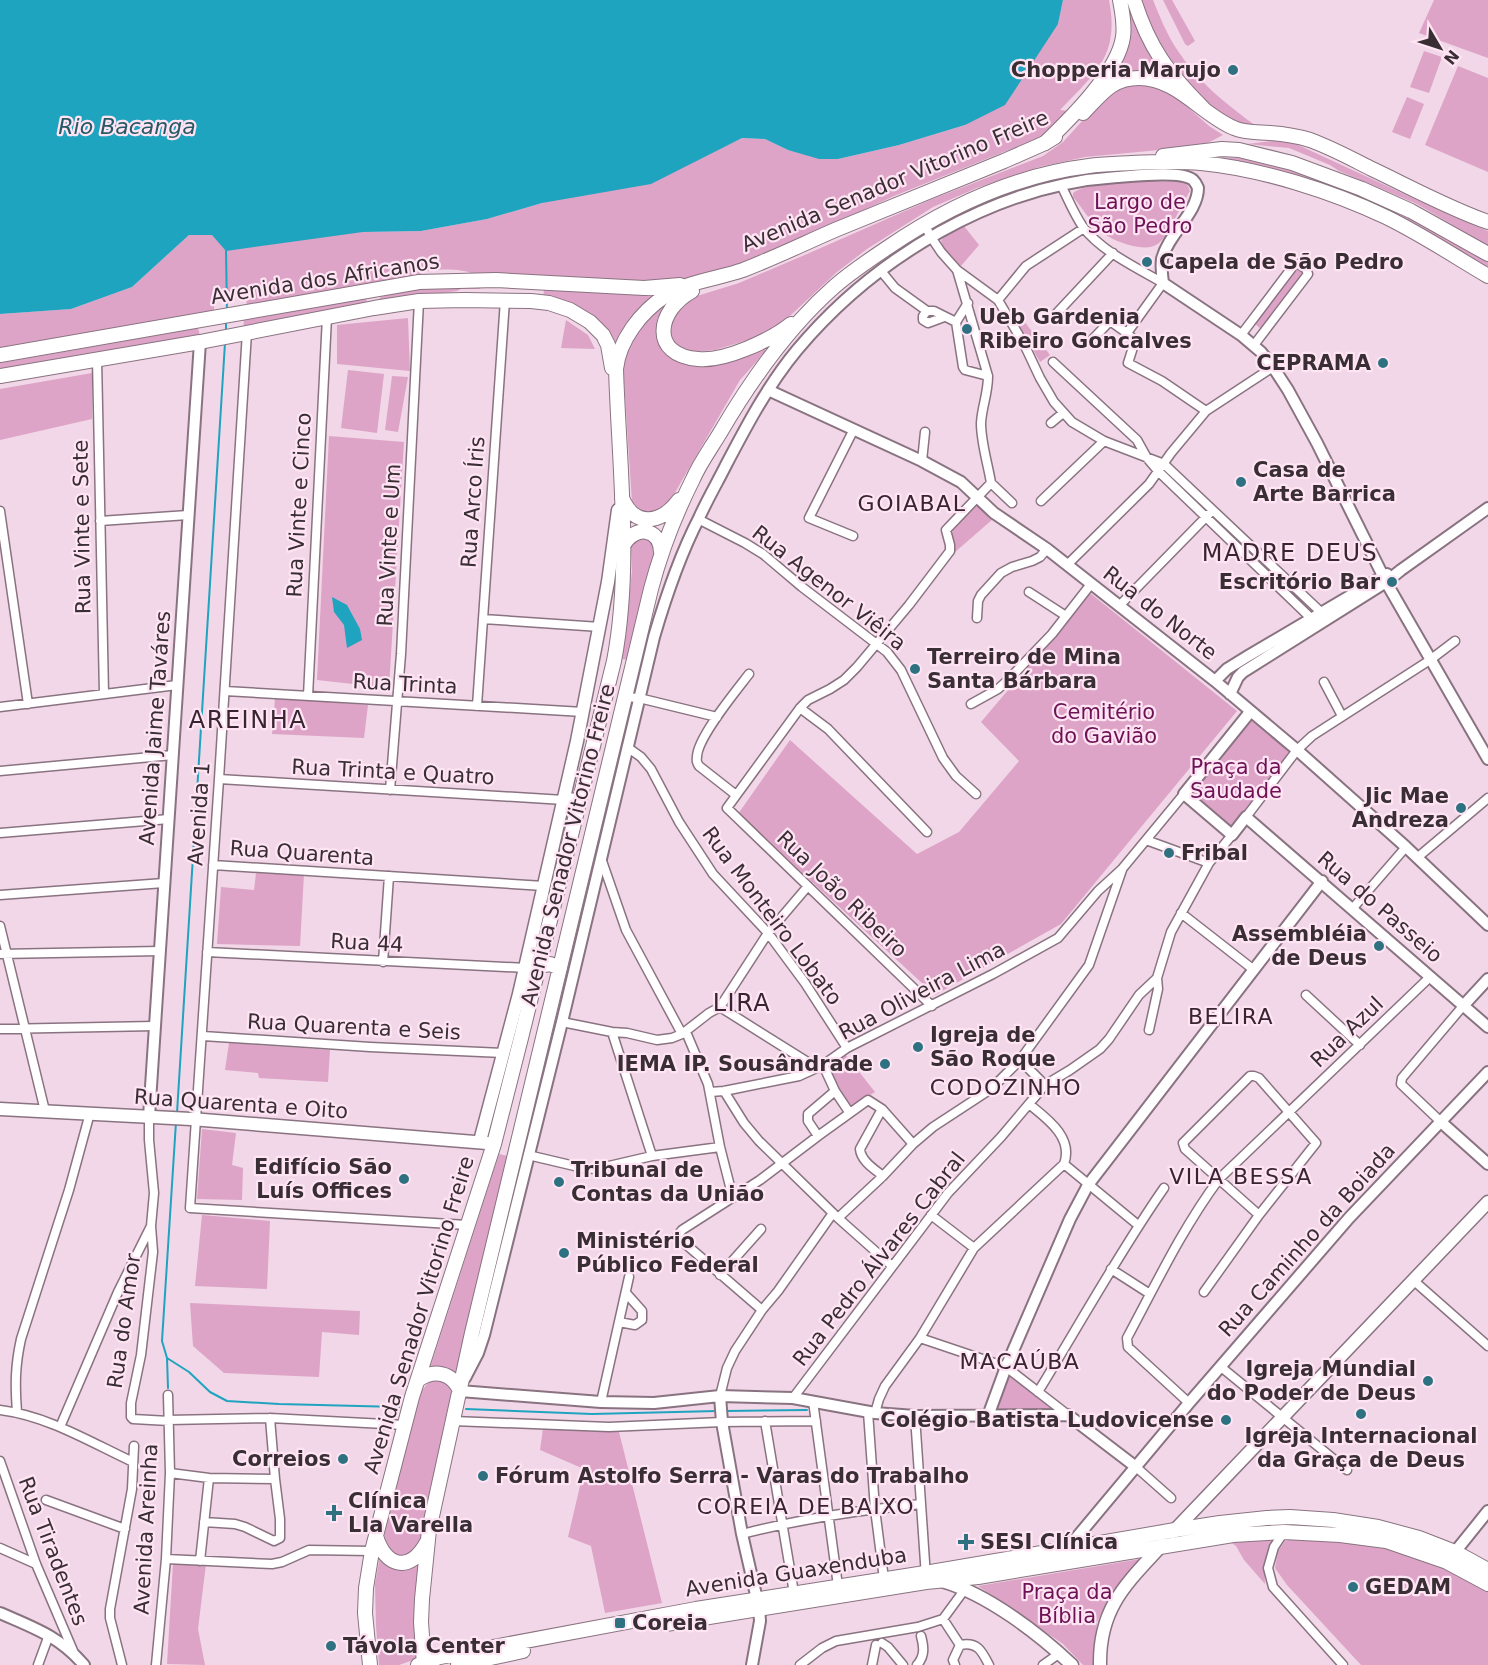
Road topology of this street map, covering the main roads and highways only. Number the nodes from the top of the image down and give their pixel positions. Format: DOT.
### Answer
graph roads {
  1 [pos="1120,0"];
  2 [pos="1134,0"];
  3 [pos="1203,108"];
  4 [pos="1045,143"];
  5 [pos="1089,166"];
  6 [pos="991,192"];
  7 [pos="997,205"];
  8 [pos="1488,222"];
  9 [pos="1488,254"];
  10 [pos="741,270"];
  11 [pos="1488,276"];
  12 [pos="496,280"];
  13 [pos="694,284"];
  14 [pos="401,285"];
  15 [pos="834,287"];
  16 [pos="464,300"];
  17 [pos="374,308"];
  18 [pos="0,355"];
  19 [pos="0,376"];
  20 [pos="617,410"];
  21 [pos="694,477"];
  22 [pos="621,494"];
  23 [pos="623,546"];
  24 [pos="661,554"];
  25 [pos="564,800"];
  26 [pos="580,801"];
  27 [pos="532,967"];
  28 [pos="560,968"];
  29 [pos="549,1011"];
  30 [pos="563,1019"];
  31 [pos="0,1109"];
  32 [pos="487,1143"];
  33 [pos="522,1156"];
  34 [pos="1488,1202"];
  35 [pos="418,1380"];
  36 [pos="460,1388"];
  37 [pos="1175,1530"];
  38 [pos="376,1536"];
  39 [pos="1386,1541"];
  40 [pos="428,1542"];
  41 [pos="1190,1542"];
  42 [pos="1160,1546"];
  43 [pos="1066,1549"];
  44 [pos="1455,1552"];
  45 [pos="1484,1573"];
  46 [pos="978,1576"];
  47 [pos="926,1578"];
  48 [pos="940,1580"];
  49 [pos="1488,1584"];
  50 [pos="758,1604"];
  51 [pos="423,1644"];
  52 [pos="440,1657"];
  53 [pos="422,1664"];
  54 [pos="370,1665"];
  55 [pos="458,1665"];
  56 [pos="1072,1665"];
  57 [pos="1100,1665"];
  1 -- 4 [label="main road"];
  2 -- 3 [label="main road"];
  3 -- 4 [label="main road, Avenida Senador Vitorino Freire"];
  3 -- 8 [label="main road, Avenida Senador Vitorino Freire"];
  4 -- 10 [label="main road, Avenida Senador Vitorino Freire"];
  5 -- 6 [label="main road, Avenida Senador Vitorino Freire"];
  5 -- 9 [label="main road"];
  5 -- 11 [label="main road, Avenida Senador Vitorino Freire"];
  6 -- 7 [label="main road"];
  6 -- 15 [label="main road, Avenida Senador Vitorino Freire"];
  10 -- 13 [label="main road, Avenida Senador Vitorino Freire"];
  10 -- 15 [label="main road"];
  12 -- 13 [label="main road, Avenida dos Africanos"];
  12 -- 14 [label="main road, Avenida dos Africanos"];
  12 -- 16 [label="main road"];
  13 -- 20 [label="main road, Avenida Senador Vitorino Freire"];
  14 -- 17 [label="main road"];
  14 -- 18 [label="main road, Avenida dos Africanos"];
  15 -- 21 [label="main road, Avenida Senador Vitorino Freire"];
  16 -- 17 [label="main road, Avenida dos Africanos"];
  16 -- 20 [label="main road, Avenida dos Africanos"];
  17 -- 19 [label="main road, Avenida dos Africanos"];
  20 -- 22 [label="main road, Avenida Senador Vitorino Freire"];
  21 -- 22 [label="main road"];
  21 -- 24 [label="main road, Avenida Senador Vitorino Freire"];
  22 -- 23 [label="main road, Avenida Senador Vitorino Freire"];
  22 -- 25 [label="main road, Avenida Senador Vitorino Freire"];
  23 -- 24 [label="main road"];
  23 -- 26 [label="main road, Avenida Senador Vitorino Freire"];
  24 -- 28 [label="main road, Avenida Senador Vitorino Freire"];
  25 -- 26 [label="main road"];
  25 -- 27 [label="main road, Avenida Senador Vitorino Freire"];
  26 -- 27 [label="main road, Avenida Senador Vitorino Freire"];
  27 -- 28 [label="main road"];
  27 -- 32 [label="main road, Avenida Senador Vitorino Freire"];
  27 -- 32 [label="main road, Avenida Senador Vitorino Freire"];
  28 -- 29 [label="main road, Avenida Senador Vitorino Freire"];
  29 -- 30 [label="main road"];
  29 -- 33 [label="main road, Avenida Senador Vitorino Freire"];
  31 -- 32 [label="main road, Rua Quarenta e Oito"];
  32 -- 33 [label="main road"];
  32 -- 35 [label="main road, Avenida Senador Vitorino Freire"];
  33 -- 36 [label="main road, Avenida Senador Vitorino Freire"];
  34 -- 37 [label="main road"];
  35 -- 36 [label="main road"];
  35 -- 38 [label="main road, Avenida Senador Vitorino Freire"];
  36 -- 40 [label="main road, Avenida Senador Vitorino Freire"];
  37 -- 41 [label="main road"];
  37 -- 42 [label="main road"];
  37 -- 43 [label="main road, Avenida Guaxenduba"];
  37 -- 44 [label="main road, Avenida Guaxenduba"];
  38 -- 40 [label="main road"];
  38 -- 54 [label="main road, Avenida Senador Vitorino Freire"];
  39 -- 41 [label="main road, Avenida Guaxenduba"];
  39 -- 44 [label="main road"];
  39 -- 45 [label="main road"];
  40 -- 51 [label="main road, Avenida Senador Vitorino Freire"];
  41 -- 42 [label="main road, Avenida Guaxenduba"];
  42 -- 46 [label="main road, Avenida Guaxenduba"];
  42 -- 57 [label="main road"];
  43 -- 46 [label="main road"];
  43 -- 47 [label="main road, Avenida Guaxenduba"];
  44 -- 45 [label="main road, Avenida Guaxenduba"];
  45 -- 49 [label="main road"];
  46 -- 48 [label="main road, Avenida Guaxenduba"];
  47 -- 48 [label="main road, Avenida Guaxenduba"];
  47 -- 50 [label="main road, Avenida Guaxenduba"];
  47 -- 50 [label="main road, Avenida Guaxenduba"];
  48 -- 56 [label="main road"];
  50 -- 52 [label="main road, Avenida Guaxenduba"];
  50 -- 55 [label="main road, Avenida Guaxenduba"];
  51 -- 52 [label="main road"];
  51 -- 53 [label="main road, Avenida Senador Vitorino Freire"];
  52 -- 53 [label="main road, Avenida Guaxenduba"];
}
